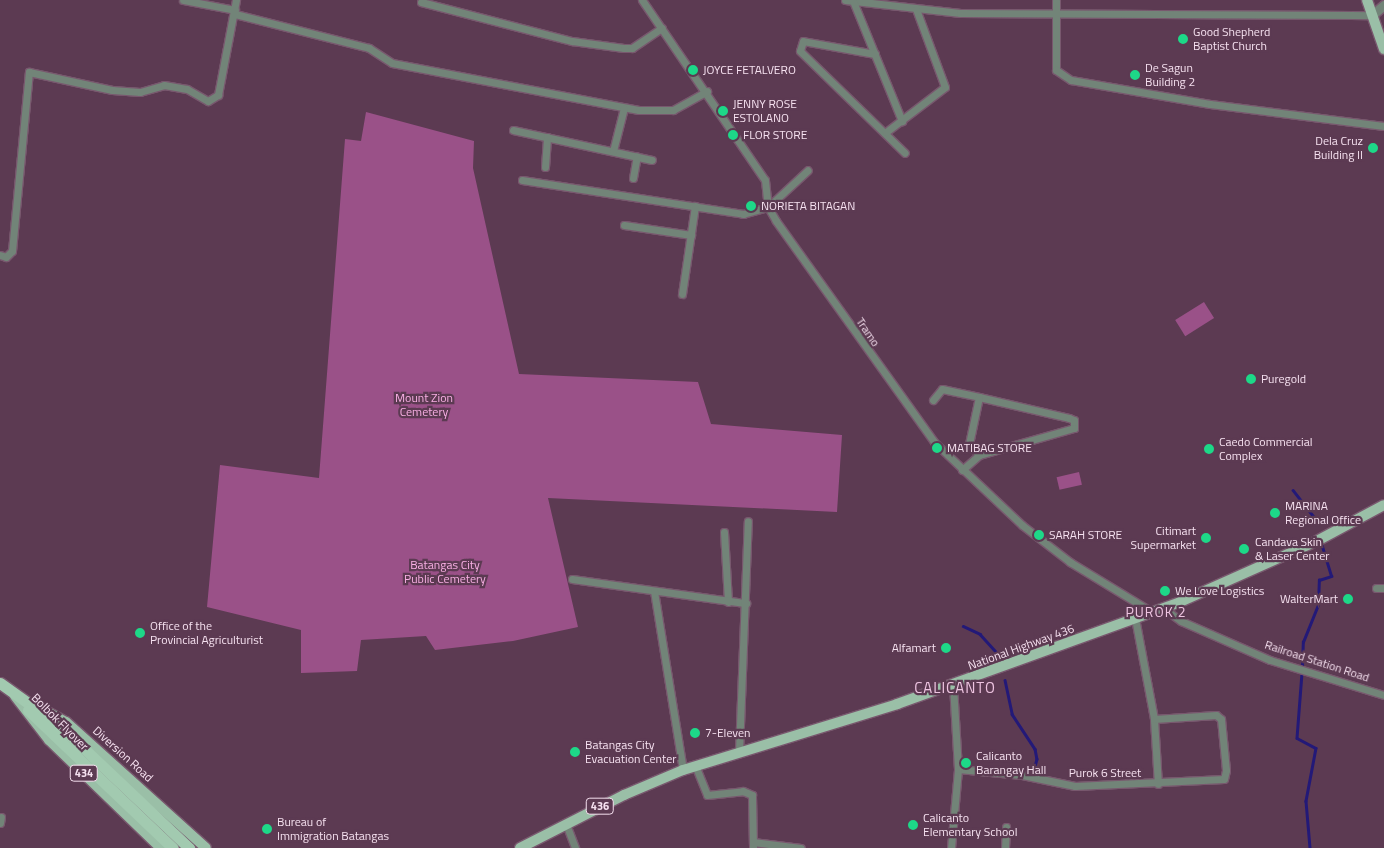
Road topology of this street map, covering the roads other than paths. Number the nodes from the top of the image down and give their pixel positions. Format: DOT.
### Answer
graph roads {
  1 [pos="183,0"];
  2 [pos="236,0"];
  3 [pos="642,0"];
  4 [pos="845,0"];
  5 [pos="1056,0"];
  6 [pos="1367,0"];
  7 [pos="853,1"];
  8 [pos="421,2"];
  9 [pos="1384,5"];
  10 [pos="916,9"];
  11 [pos="235,12"];
  12 [pos="1056,15"];
  13 [pos="1372,15"];
  14 [pos="662,28"];
  15 [pos="1384,49"];
  16 [pos="875,54"];
  17 [pos="707,91"];
  18 [pos="624,108"];
  19 [pos="902,121"];
  20 [pos="1384,126"];
  21 [pos="513,130"];
  22 [pos="886,132"];
  23 [pos="547,137"];
  24 [pos="613,151"];
  25 [pos="905,153"];
  26 [pos="637,156"];
  27 [pos="652,160"];
  28 [pos="545,167"];
  29 [pos="808,170"];
  30 [pos="633,178"];
  31 [pos="522,180"];
  32 [pos="695,206"];
  33 [pos="768,207"];
  34 [pos="624,226"];
  35 [pos="691,235"];
  36 [pos="0,255"];
  37 [pos="682,294"];
  38 [pos="978,397"];
  39 [pos="933,400"];
  40 [pos="979,455"];
  41 [pos="962,470"];
  42 [pos="1384,505"];
  43 [pos="748,521"];
  44 [pos="724,532"];
  45 [pos="572,580"];
  46 [pos="654,591"];
  47 [pos="728,602"];
  48 [pos="746,603"];
  49 [pos="1163,608"];
  50 [pos="1152,612"];
  51 [pos="1135,618"];
  52 [pos="0,683"];
  53 [pos="953,684"];
  54 [pos="13,693"];
  55 [pos="1384,695"];
  56 [pos="1154,719"];
  57 [pos="739,751"];
  58 [pos="695,766"];
  59 [pos="96,768"];
  60 [pos="958,769"];
  61 [pos="683,770"];
  62 [pos="1158,784"];
  63 [pos="566,824"];
  64 [pos="1006,827"];
  65 [pos="753,845"];
  66 [pos="779,847"];
  67 [pos="161,848"];
  68 [pos="173,848"];
  69 [pos="189,848"];
  70 [pos="206,848"];
  71 [pos="520,848"];
  72 [pos="575,848"];
  73 [pos="801,848"];
  74 [pos="951,848"];
  75 [pos="1005,848"];
  1 -- 11 [label="street"];
  2 -- 11 [label="street"];
  3 -- 14 [label="street, Tramo"];
  4 -- 7 [label="street"];
  5 -- 12 [label="street"];
  6 -- 13 [label="main road"];
  7 -- 10 [label="street"];
  7 -- 16 [label="street"];
  8 -- 14 [label="street"];
  9 -- 13 [label="street"];
  10 -- 12 [label="street"];
  10 -- 19 [label="street"];
  11 -- 18 [label="street"];
  11 -- 36 [label="street"];
  12 -- 13 [label="street"];
  12 -- 20 [label="street"];
  13 -- 15 [label="main road"];
  14 -- 17 [label="street, Tramo"];
  16 -- 19 [label="street"];
  16 -- 22 [label="street"];
  17 -- 18 [label="street"];
  17 -- 33 [label="street, Tramo"];
  18 -- 24 [label="street"];
  19 -- 22 [label="street"];
  21 -- 23 [label="street"];
  22 -- 25 [label="street"];
  23 -- 24 [label="street"];
  23 -- 28 [label="street"];
  24 -- 26 [label="street"];
  26 -- 27 [label="street"];
  26 -- 30 [label="street"];
  29 -- 33 [label="street"];
  31 -- 32 [label="street"];
  32 -- 33 [label="street"];
  32 -- 35 [label="street"];
  33 -- 41 [label="street, Tramo"];
  34 -- 35 [label="street"];
  35 -- 37 [label="street"];
  38 -- 39 [label="street"];
  38 -- 40 [label="street"];
  38 -- 40 [label="street"];
  40 -- 41 [label="street"];
  41 -- 50 [label="street, Tramo"];
  42 -- 49 [label="main road, National Highway 436 / 436"];
  43 -- 48 [label="street"];
  44 -- 47 [label="street"];
  45 -- 46 [label="street"];
  46 -- 47 [label="street"];
  46 -- 61 [label="street"];
  47 -- 48 [label="street"];
  48 -- 57 [label="street"];
  49 -- 50 [label="main road, National Highway 436 / 436"];
  49 -- 55 [label="street, Railroad Station Road"];
  50 -- 51 [label="main road, National Highway 436 / 436"];
  51 -- 53 [label="main road, National Highway 436 / 436"];
  51 -- 56 [label="street"];
  52 -- 54 [label="highway, Diversion Road / 434"];
  53 -- 57 [label="main road, National Highway 436 / 436"];
  53 -- 60 [label="street"];
  54 -- 59 [label="highway, Bolbok Flyover / 434"];
  54 -- 67 [label="main road, Diversion Road / 434"];
  54 -- 70 [label="main road, Diversion Road / 434"];
  56 -- 62 [label="street"];
  56 -- 62 [label="street, Purok 6 Street"];
  57 -- 58 [label="main road, National Highway 436 / 436"];
  58 -- 61 [label="main road, National Highway 436 / 436"];
  58 -- 65 [label="street"];
  59 -- 68 [label="highway, Bolbok Flyover / 434"];
  59 -- 69 [label="highway, Bolbok Flyover / 434"];
  60 -- 62 [label="street, Purok 6 Street"];
  60 -- 74 [label="street"];
  61 -- 63 [label="main road, National Highway 436 / 436"];
  63 -- 71 [label="main road, National Highway 436 / 436"];
  63 -- 72 [label="street"];
  64 -- 75 [label="street"];
  65 -- 66 [label="street"];
  66 -- 73 [label="street"];
}
